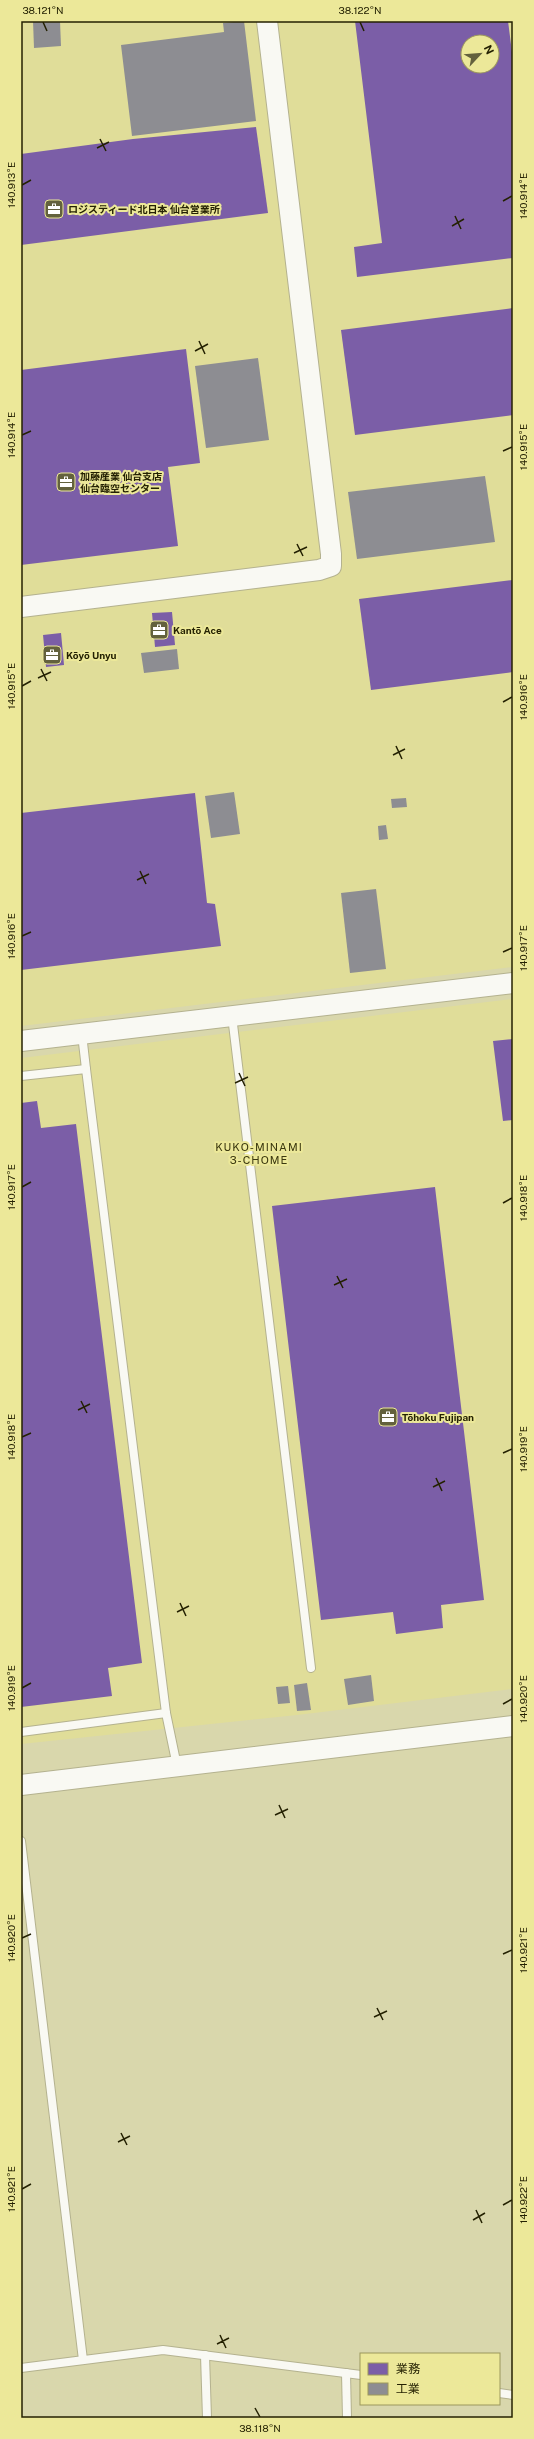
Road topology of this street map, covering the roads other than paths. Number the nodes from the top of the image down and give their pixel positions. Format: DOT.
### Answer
graph roads {
  1 [pos="267,21"];
  2 [pos="21,607"];
  3 [pos="513,983"];
  4 [pos="232,1016"];
  5 [pos="82,1034"];
  6 [pos="21,1041"];
  7 [pos="86,1069"];
  8 [pos="21,1076"];
  9 [pos="311,1668"];
  10 [pos="166,1713"];
  11 [pos="513,1726"];
  12 [pos="21,1732"];
  13 [pos="177,1766"];
  14 [pos="21,1785"];
  15 [pos="21,1840"];
  16 [pos="205,2355"];
  17 [pos="83,2360"];
  18 [pos="21,2368"];
  19 [pos="346,2373"];
  20 [pos="360,2375"];
  21 [pos="500,2393"];
  22 [pos="513,2395"];
  23 [pos="207,2418"];
  24 [pos="347,2418"];
  1 -- 2 [label="street"];
  3 -- 4 [label="street"];
  4 -- 5 [label="street"];
  4 -- 9 [label="lane"];
  5 -- 6 [label="street"];
  5 -- 7 [label="lane"];
  7 -- 8 [label="lane"];
  7 -- 10 [label="lane"];
  10 -- 12 [label="lane"];
  10 -- 13 [label="lane"];
  11 -- 13 [label="street"];
  13 -- 14 [label="street"];
  15 -- 17 [label="lane"];
  16 -- 17 [label="lane"];
  16 -- 19 [label="lane"];
  16 -- 23 [label="lane"];
  17 -- 18 [label="lane"];
  19 -- 20 [label="lane"];
  19 -- 24 [label="lane"];
  21 -- 22 [label="lane"];
}
